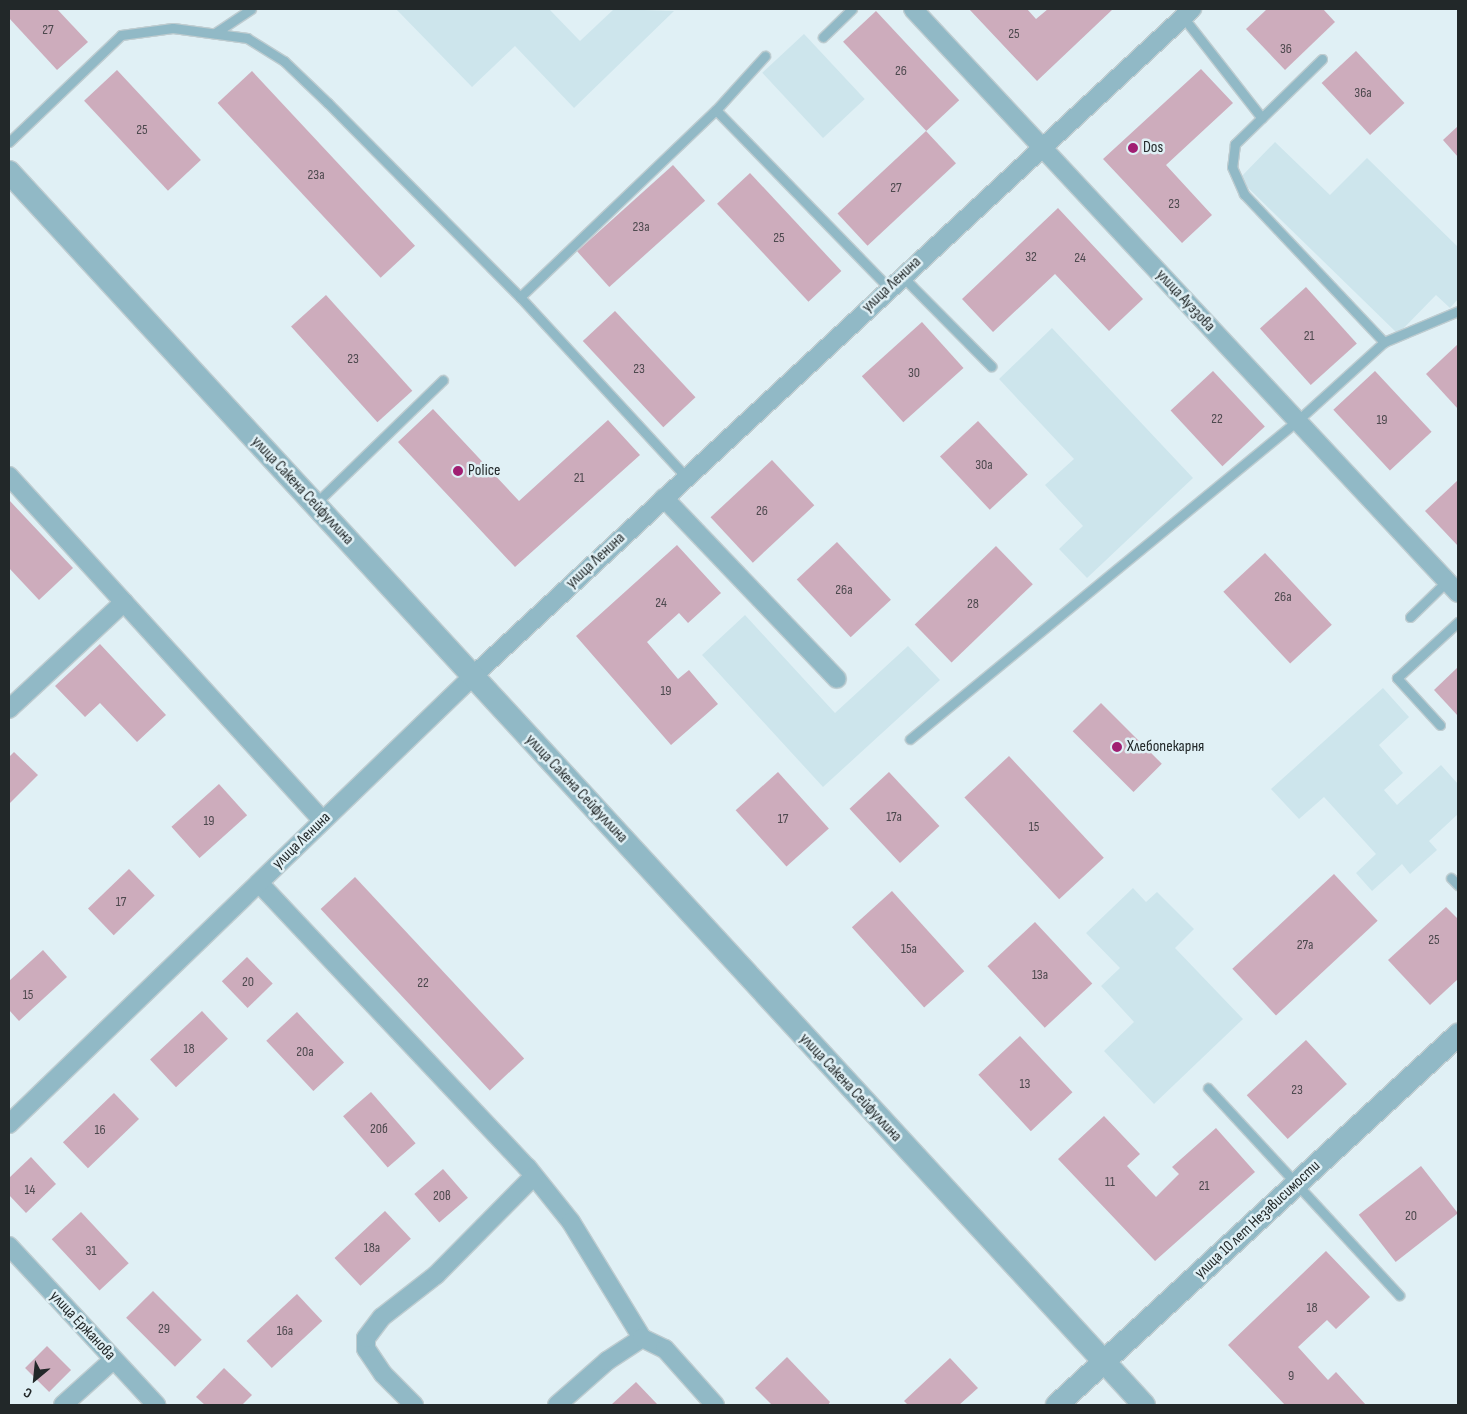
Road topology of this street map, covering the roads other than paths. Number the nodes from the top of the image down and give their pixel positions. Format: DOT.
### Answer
graph roads {
  1 [pos="250,9"];
  2 [pos="852,9"];
  3 [pos="913,9"];
  4 [pos="1188,13"];
  5 [pos="216,33"];
  6 [pos="823,36"];
  7 [pos="765,56"];
  8 [pos="1322,59"];
  9 [pos="716,110"];
  10 [pos="1262,118"];
  11 [pos="9,142"];
  12 [pos="1040,147"];
  13 [pos="9,172"];
  14 [pos="902,276"];
  15 [pos="889,288"];
  16 [pos="520,297"];
  17 [pos="1458,311"];
  18 [pos="1384,342"];
  19 [pos="991,366"];
  20 [pos="443,380"];
  21 [pos="1297,421"];
  22 [pos="9,476"];
  23 [pos="686,477"];
  24 [pos="664,498"];
  25 [pos="315,504"];
  26 [pos="1453,587"];
  27 [pos="124,602"];
  28 [pos="1410,617"];
  29 [pos="1458,622"];
  30 [pos="472,676"];
  31 [pos="837,679"];
  32 [pos="9,709"];
  33 [pos="1440,725"];
  34 [pos="910,739"];
  35 [pos="323,821"];
  36 [pos="1451,878"];
  37 [pos="258,883"];
  38 [pos="1458,885"];
  39 [pos="1458,1035"];
  40 [pos="1208,1088"];
  41 [pos="9,1124"];
  42 [pos="534,1176"];
  43 [pos="1299,1183"];
  44 [pos="9,1246"];
  45 [pos="1399,1295"];
  46 [pos="642,1338"];
  47 [pos="113,1360"];
  48 [pos="1104,1363"];
  49 [pos="63,1405"];
  50 [pos="156,1405"];
  51 [pos="414,1405"];
  52 [pos="557,1405"];
  53 [pos="716,1405"];
  54 [pos="1057,1405"];
  55 [pos="1144,1405"];
  1 -- 5 [label="lane"];
  2 -- 6 [label="lane"];
  3 -- 12 [label="street, улица Ауэзова"];
  4 -- 10 [label="lane"];
  4 -- 12 [label="street, улица Ленина"];
  5 -- 11 [label="lane"];
  5 -- 16 [label="lane"];
  7 -- 9 [label="lane"];
  8 -- 10 [label="lane"];
  9 -- 15 [label="lane"];
  9 -- 16 [label="lane"];
  10 -- 18 [label="lane"];
  12 -- 14 [label="street, улица Ленина"];
  12 -- 21 [label="street, улица Ауэзова"];
  13 -- 25 [label="street, улица Сакена Сейфуллина"];
  14 -- 15 [label="street, улица Ленина"];
  14 -- 19 [label="lane"];
  15 -- 23 [label="street, улица Ленина"];
  16 -- 23 [label="lane"];
  17 -- 18 [label="lane"];
  18 -- 21 [label="lane"];
  20 -- 25 [label="lane"];
  21 -- 26 [label="street, улица Ауэзова"];
  21 -- 34 [label="lane"];
  22 -- 27 [label="street"];
  23 -- 24 [label="street, улица Ленина"];
  24 -- 30 [label="street, улица Ленина"];
  24 -- 31 [label="street"];
  25 -- 30 [label="street, улица Сакена Сейфуллина"];
  26 -- 28 [label="lane"];
  27 -- 32 [label="street"];
  27 -- 35 [label="street"];
  29 -- 33 [label="lane"];
  30 -- 35 [label="street, улица Ленина"];
  30 -- 48 [label="street, улица Сакена Сейфуллина"];
  35 -- 37 [label="street, улица Ленина"];
  36 -- 38 [label="lane"];
  37 -- 41 [label="street, улица Ленина"];
  37 -- 42 [label="street"];
  39 -- 43 [label="street, улица 10 лет Независимости"];
  40 -- 43 [label="lane"];
  42 -- 46 [label="street"];
  42 -- 51 [label="street"];
  43 -- 45 [label="lane"];
  43 -- 48 [label="street, улица 10 лет Независимости"];
  44 -- 47 [label="street, улица Ержанова"];
  46 -- 52 [label="street"];
  46 -- 53 [label="street"];
  47 -- 49 [label="street"];
  47 -- 50 [label="street, улица Ержанова"];
  48 -- 54 [label="street, улица 10 лет Независимости"];
  48 -- 55 [label="street, улица Сакена Сейфуллина"];
}
